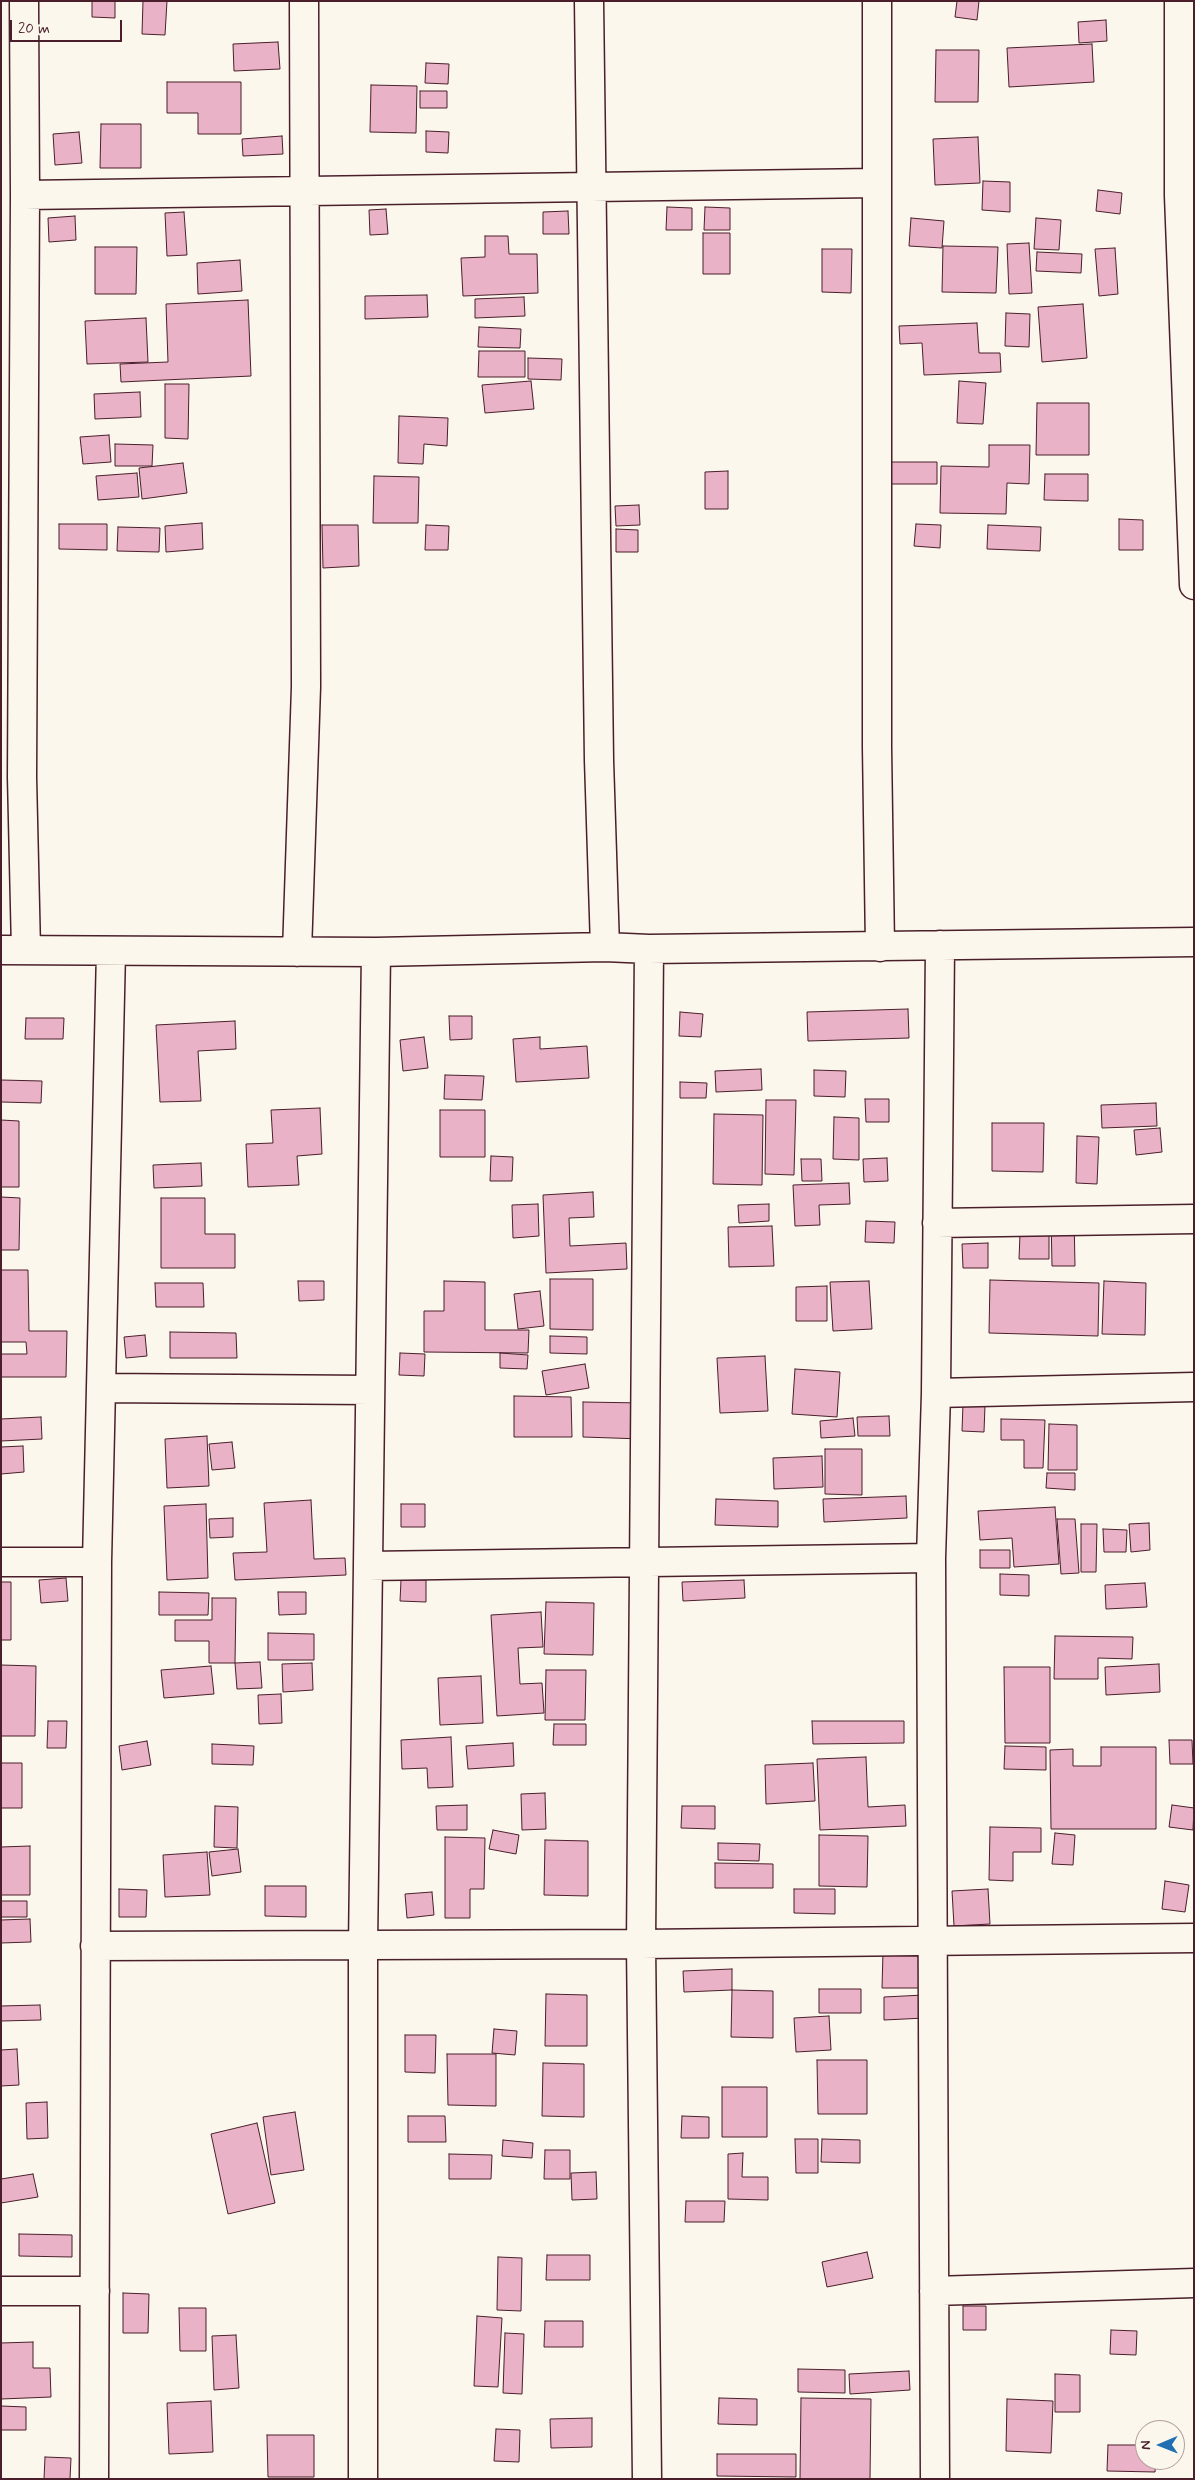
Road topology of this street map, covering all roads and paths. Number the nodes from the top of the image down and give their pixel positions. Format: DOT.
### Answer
graph roads {
  1 [pos="24,1"];
  2 [pos="304,1"];
  3 [pos="589,1"];
  4 [pos="877,1"];
  5 [pos="1178,1"];
  6 [pos="875,183"];
  7 [pos="592,186"];
  8 [pos="304,190"];
  9 [pos="25,195"];
  10 [pos="1186,196"];
  11 [pos="1194,585"];
  12 [pos="1194,942"];
  13 [pos="880,946"];
  14 [pos="940,946"];
  15 [pos="605,947"];
  16 [pos="649,949"];
  17 [pos="14,950"];
  18 [pos="111,951"];
  19 [pos="297,952"];
  20 [pos="376,952"];
  21 [pos="1194,1219"];
  22 [pos="937,1223"];
  23 [pos="1194,1387"];
  24 [pos="102,1388"];
  25 [pos="370,1390"];
  26 [pos="936,1393"];
  27 [pos="931,1558"];
  28 [pos="1,1562"];
  29 [pos="97,1562"];
  30 [pos="645,1562"];
  31 [pos="368,1566"];
  32 [pos="1194,1938"];
  33 [pos="932,1940"];
  34 [pos="641,1944"];
  35 [pos="95,1946"];
  36 [pos="363,1946"];
  37 [pos="1194,2283"];
  38 [pos="1,2291"];
  39 [pos="95,2291"];
  40 [pos="934,2291"];
  41 [pos="94,2479"];
  42 [pos="363,2479"];
  43 [pos="646,2479"];
  44 [pos="935,2479"];
  1 -- 9 [label="street"];
  2 -- 8 [label="street"];
  3 -- 7 [label="street"];
  4 -- 6 [label="street"];
  5 -- 10 [label="street"];
  6 -- 7 [label="street"];
  6 -- 13 [label="street"];
  7 -- 8 [label="street"];
  7 -- 15 [label="street"];
  8 -- 9 [label="street"];
  8 -- 19 [label="street"];
  9 -- 17 [label="street"];
  10 -- 11 [label="street"];
  12 -- 14 [label="street"];
  13 -- 14 [label="street"];
  13 -- 16 [label="street"];
  14 -- 22 [label="street"];
  15 -- 16 [label="street"];
  15 -- 20 [label="street"];
  16 -- 30 [label="street"];
  17 -- 18 [label="street"];
  18 -- 19 [label="street"];
  18 -- 24 [label="street"];
  19 -- 20 [label="street"];
  20 -- 25 [label="street"];
  21 -- 22 [label="street"];
  22 -- 26 [label="street"];
  23 -- 26 [label="street"];
  24 -- 25 [label="street"];
  24 -- 29 [label="street"];
  25 -- 31 [label="street"];
  26 -- 27 [label="street"];
  27 -- 30 [label="street"];
  27 -- 33 [label="street"];
  28 -- 29 [label="street"];
  29 -- 35 [label="street"];
  30 -- 31 [label="street"];
  30 -- 34 [label="street"];
  31 -- 36 [label="street"];
  32 -- 33 [label="street"];
  33 -- 34 [label="street"];
  33 -- 40 [label="street"];
  34 -- 36 [label="street"];
  34 -- 43 [label="street"];
  35 -- 36 [label="street"];
  35 -- 39 [label="street"];
  36 -- 42 [label="street"];
  37 -- 40 [label="street"];
  38 -- 39 [label="street"];
  39 -- 41 [label="street"];
  40 -- 44 [label="street"];
}
